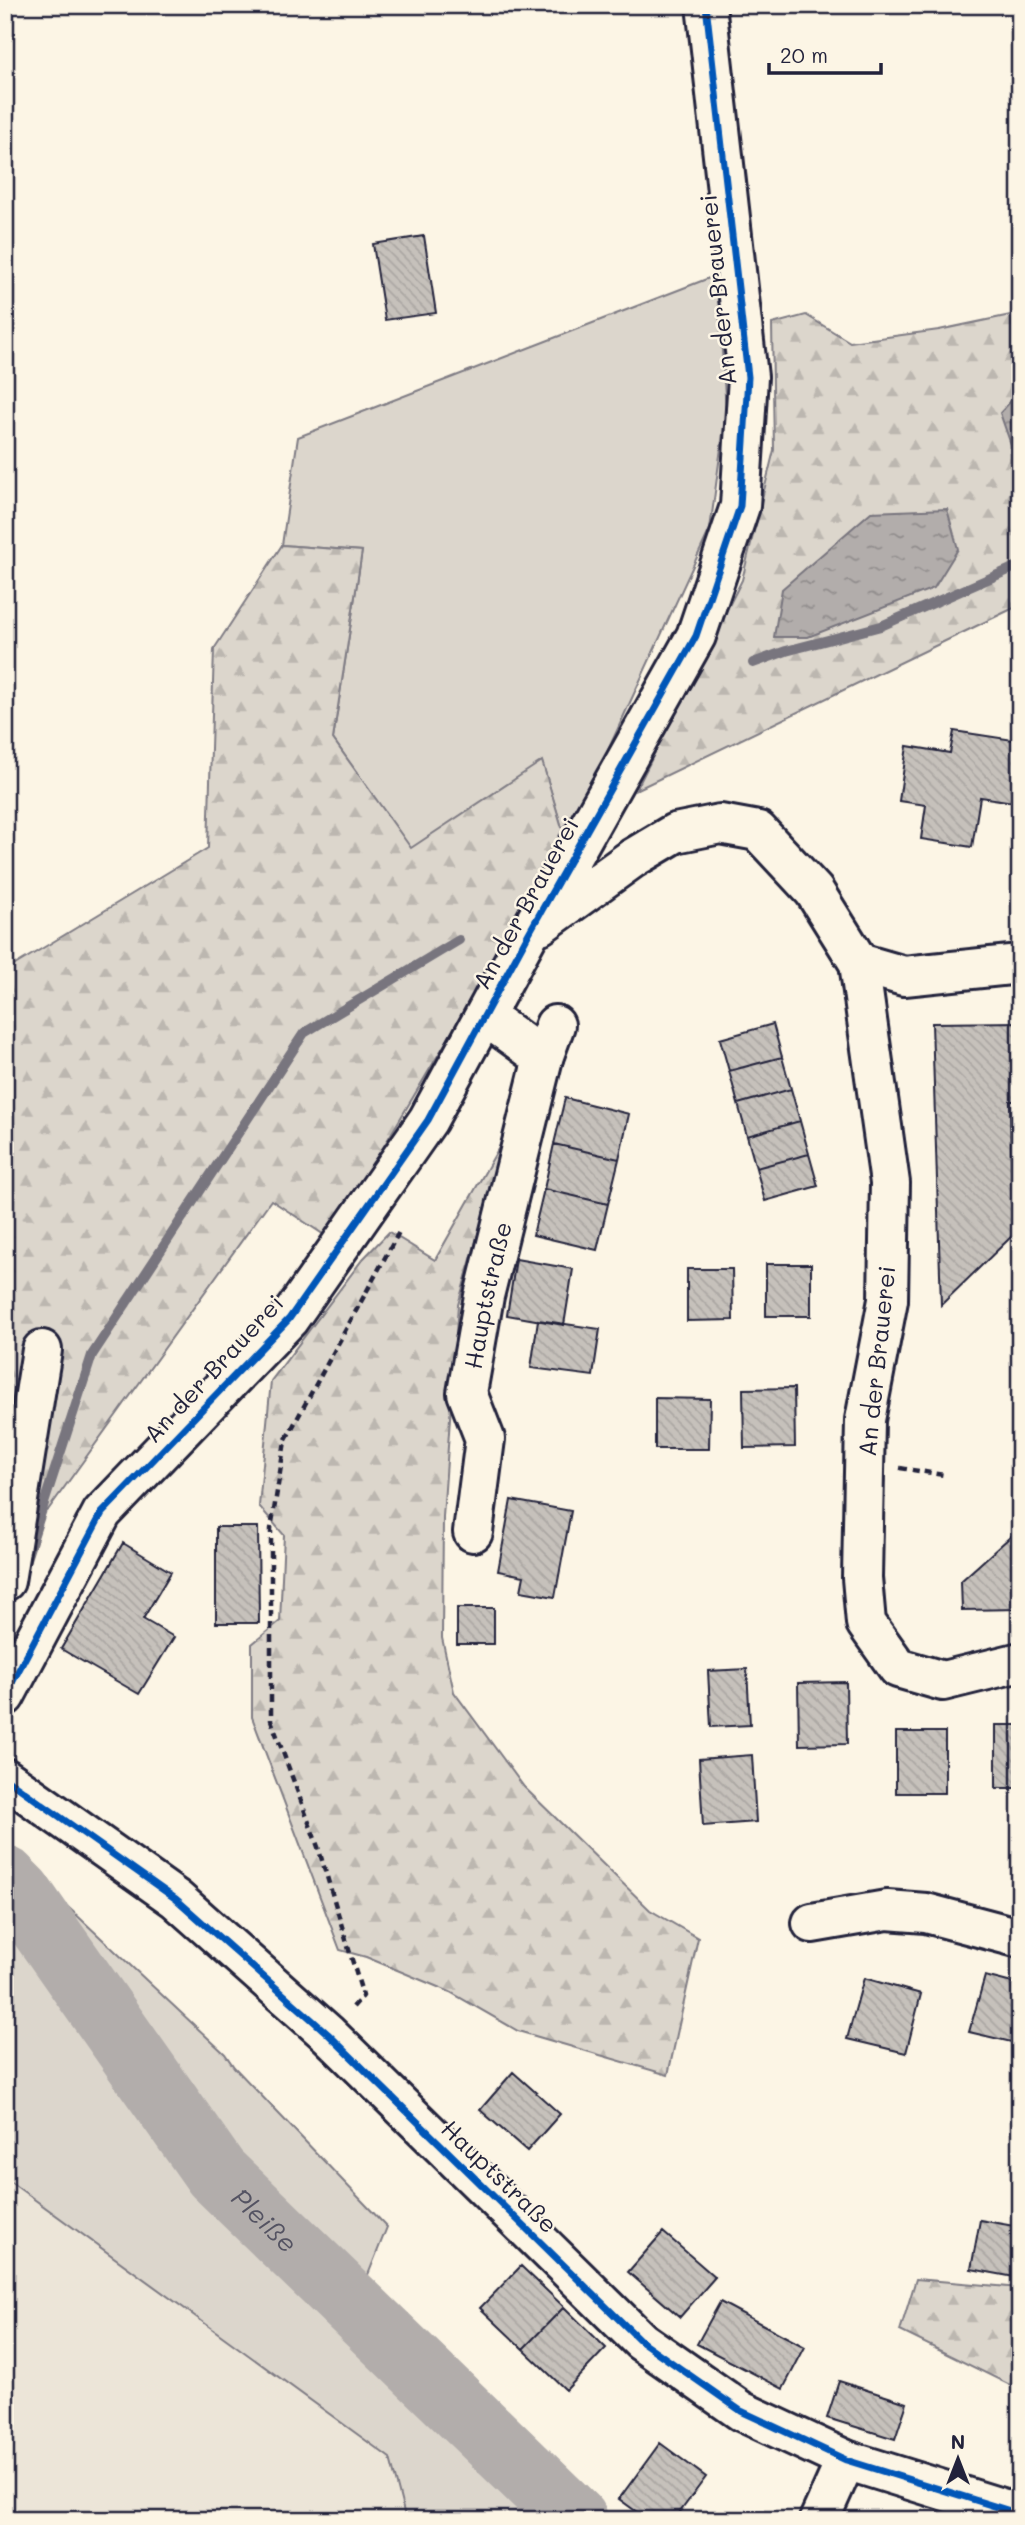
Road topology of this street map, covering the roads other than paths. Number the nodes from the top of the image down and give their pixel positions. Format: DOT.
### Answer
graph roads {
  1 [pos="706,5"];
  2 [pos="529,933"];
  3 [pos="859,962"];
  4 [pos="1020,964"];
  5 [pos="485,1016"];
  6 [pos="42,1350"];
  7 [pos="473,1532"];
  8 [pos="5,1581"];
  9 [pos="1020,1662"];
  10 [pos="5,1696"];
  11 [pos="5,1778"];
  12 [pos="812,1923"];
  13 [pos="1020,1938"];
  14 [pos="846,2460"];
  15 [pos="1020,2514"];
  16 [pos="819,2520"];
  1 -- 2 [label="street, An der Brauerei"];
  2 -- 3 [label="street, An der Brauerei"];
  2 -- 5 [label="street, An der Brauerei"];
  3 -- 4 [label="street"];
  3 -- 9 [label="street, An der Brauerei"];
  5 -- 7 [label="street, Hauptstraße"];
  5 -- 10 [label="street, An der Brauerei"];
  6 -- 8 [label="street"];
  11 -- 14 [label="street, Hauptstraße"];
  12 -- 13 [label="street"];
  14 -- 15 [label="street, Hauptstraße"];
  14 -- 16 [label="street"];
}
